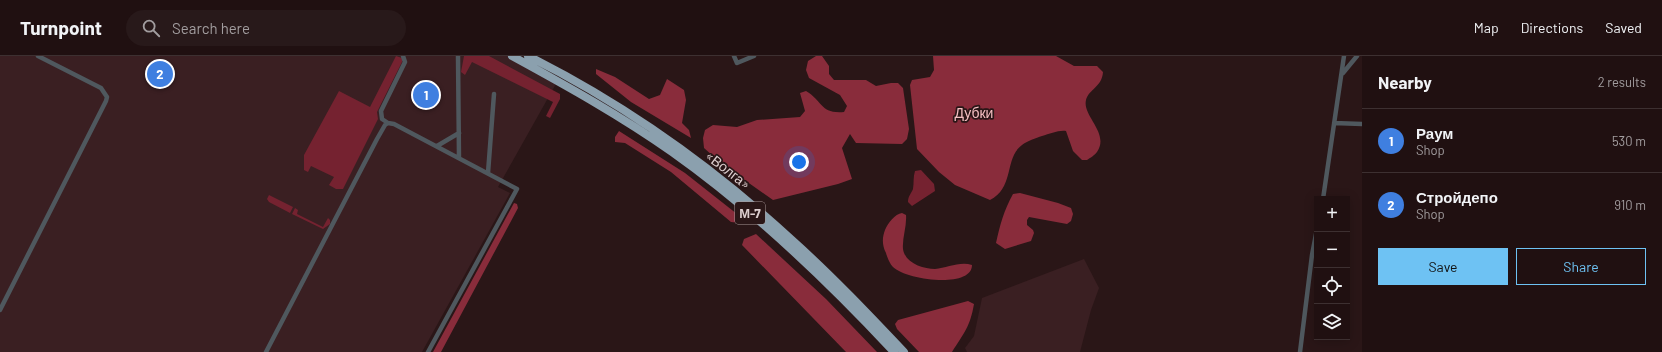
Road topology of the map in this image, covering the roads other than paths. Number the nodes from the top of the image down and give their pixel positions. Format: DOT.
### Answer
graph roads {
  1 [pos="38,56"];
  2 [pos="404,56"];
  3 [pos="458,56"];
  4 [pos="512,56"];
  5 [pos="528,56"];
  6 [pos="734,56"];
  7 [pos="754,56"];
  8 [pos="1344,56"];
  9 [pos="1357,56"];
  10 [pos="1342,74"];
  11 [pos="494,94"];
  12 [pos="388,123"];
  13 [pos="1334,123"];
  14 [pos="1362,124"];
  15 [pos="459,133"];
  16 [pos="437,146"];
  17 [pos="459,158"];
  18 [pos="488,173"];
  19 [pos="1323,196"];
  20 [pos="1316,232"];
  21 [pos="0,310"];
  22 [pos="266,352"];
  23 [pos="428,352"];
  24 [pos="894,352"];
  25 [pos="904,352"];
  26 [pos="1300,352"];
  1 -- 21 [label="street"];
  2 -- 12 [label="street"];
  3 -- 15 [label="street"];
  4 -- 24 [label="highway, «Волга» / М-7"];
  5 -- 25 [label="highway, «Волга» / М-7"];
  6 -- 7 [label="street"];
  8 -- 10 [label="street"];
  9 -- 10 [label="street"];
  10 -- 13 [label="street"];
  11 -- 18 [label="street"];
  12 -- 16 [label="street"];
  12 -- 22 [label="street"];
  13 -- 14 [label="street"];
  13 -- 19 [label="street"];
  15 -- 16 [label="street"];
  15 -- 17 [label="street"];
  16 -- 17 [label="street"];
  17 -- 18 [label="street"];
  18 -- 23 [label="street"];
  20 -- 26 [label="street"];
}
